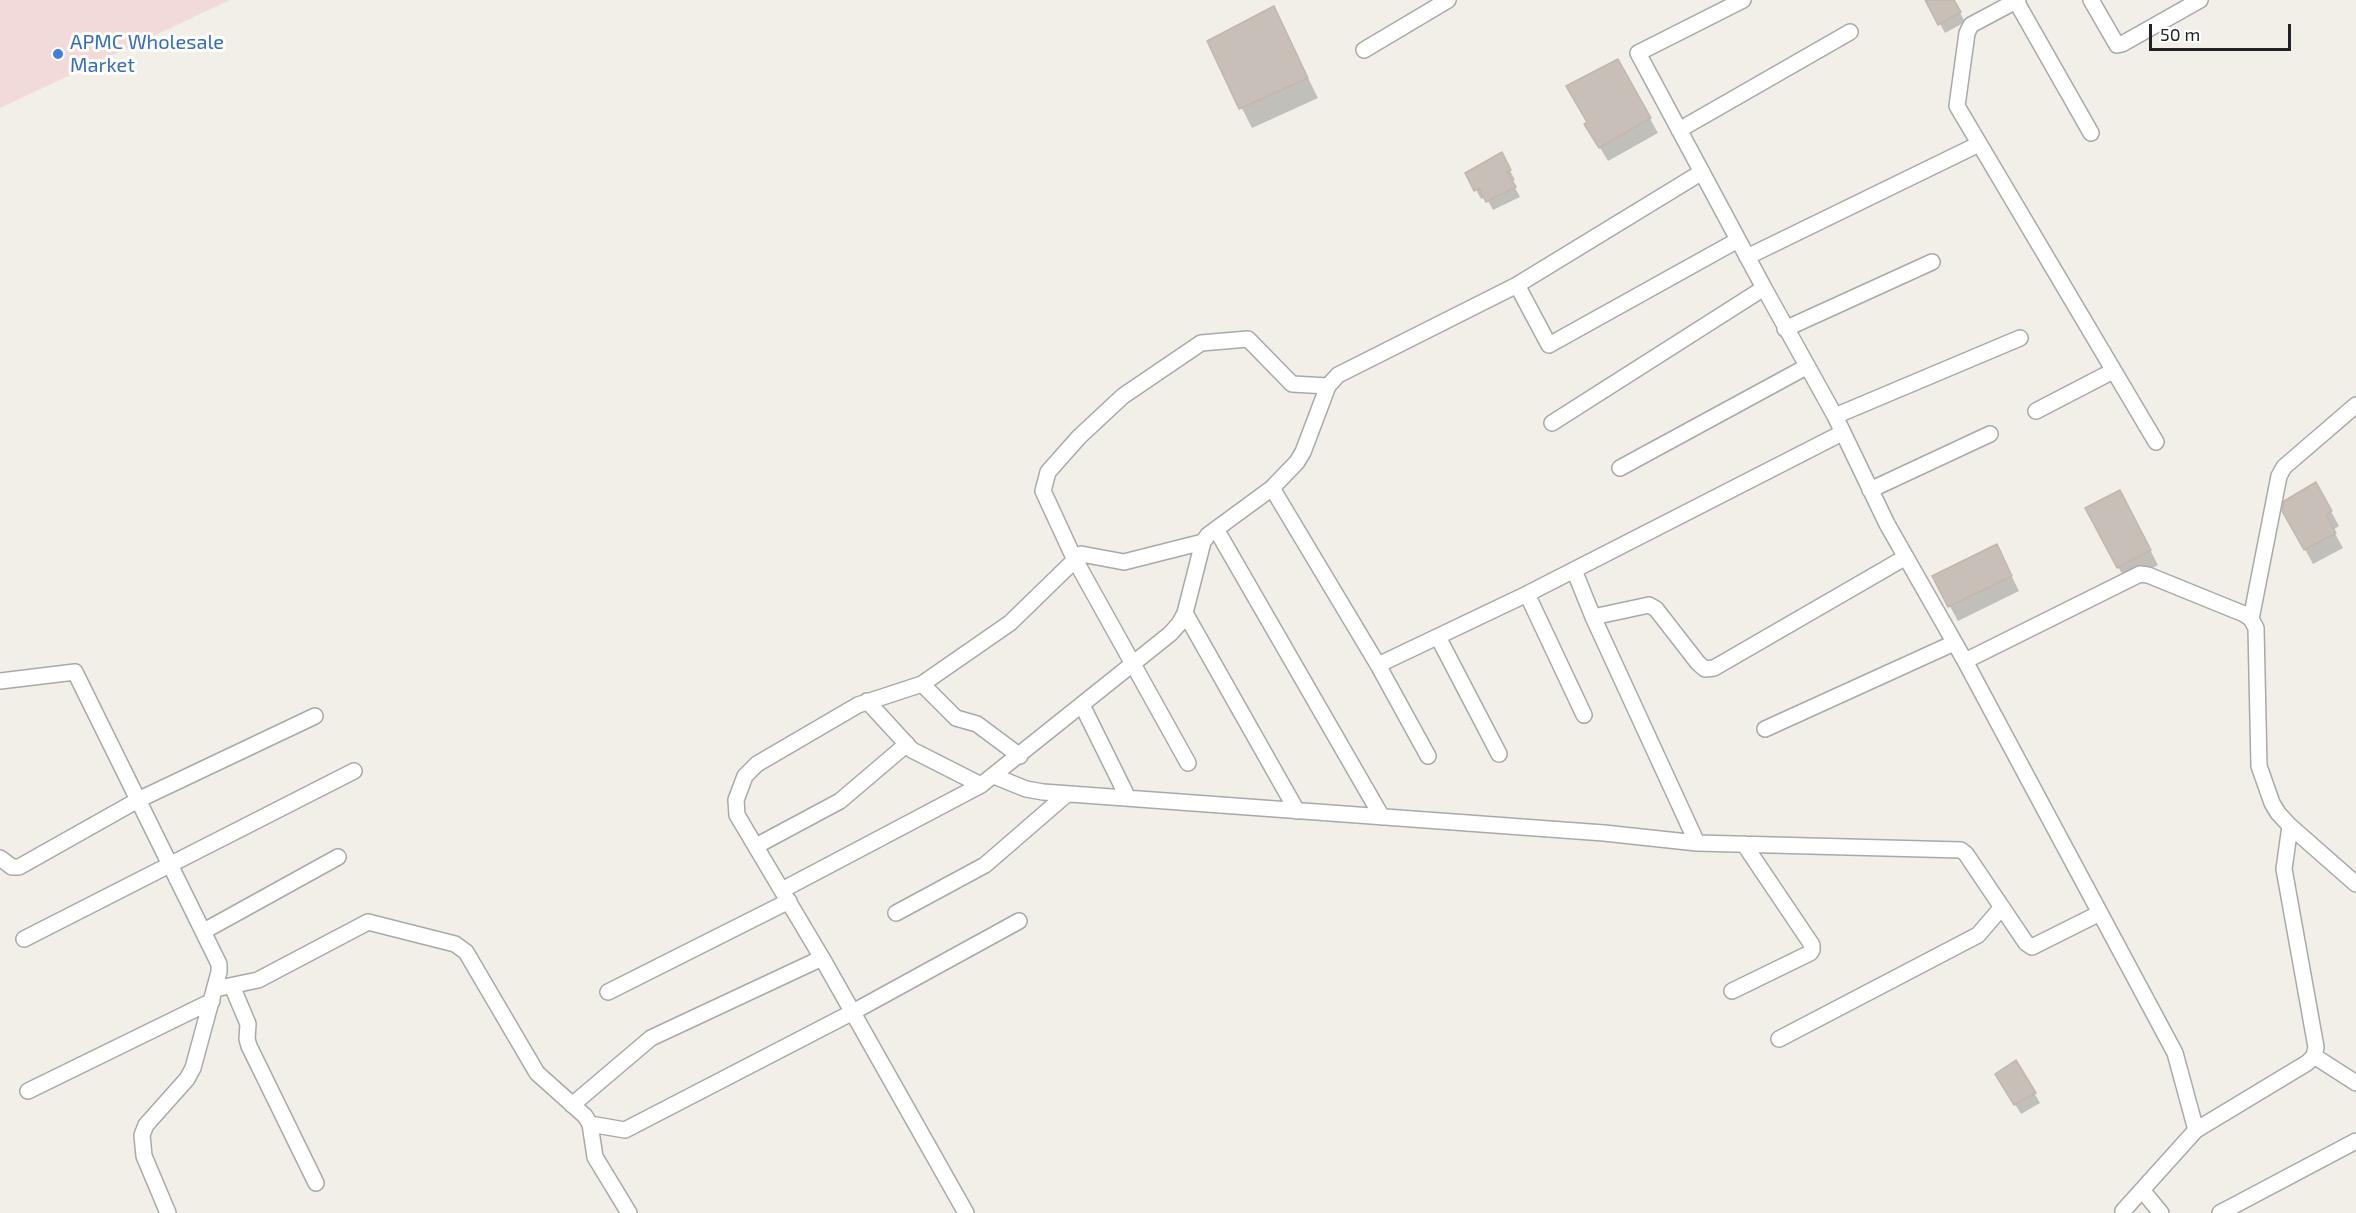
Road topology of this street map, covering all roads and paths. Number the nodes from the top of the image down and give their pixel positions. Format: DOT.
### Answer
graph roads {
  1 [pos="1743,0"];
  2 [pos="2091,0"];
  3 [pos="2200,0"];
  4 [pos="2017,1"];
  5 [pos="1439,2"];
  6 [pos="1851,32"];
  7 [pos="1364,50"];
  8 [pos="1679,130"];
  9 [pos="2091,133"];
  10 [pos="1979,144"];
  11 [pos="1701,172"];
  12 [pos="1738,240"];
  13 [pos="1747,257"];
  14 [pos="1932,262"];
  15 [pos="1517,285"];
  16 [pos="1764,288"];
  17 [pos="1785,329"];
  18 [pos="2020,338"];
  19 [pos="1806,367"];
  20 [pos="2113,371"];
  21 [pos="1328,386"];
  22 [pos="2356,405"];
  23 [pos="2036,411"];
  24 [pos="1834,416"];
  25 [pos="1552,423"];
  26 [pos="1842,432"];
  27 [pos="1990,434"];
  28 [pos="2156,442"];
  29 [pos="1620,468"];
  30 [pos="1272,488"];
  31 [pos="1870,490"];
  32 [pos="1216,529"];
  33 [pos="1203,542"];
  34 [pos="1906,557"];
  35 [pos="1074,558"];
  36 [pos="1574,570"];
  37 [pos="1527,594"];
  38 [pos="1185,613"];
  39 [pos="1593,617"];
  40 [pos="2251,619"];
  41 [pos="1438,637"];
  42 [pos="1954,643"];
  43 [pos="1965,661"];
  44 [pos="1133,664"];
  45 [pos="1378,665"];
  46 [pos="0,681"];
  47 [pos="922,684"];
  48 [pos="867,701"];
  49 [pos="1082,705"];
  50 [pos="1584,715"];
  51 [pos="315,716"];
  52 [pos="1765,729"];
  53 [pos="907,744"];
  54 [pos="1499,754"];
  55 [pos="1020,756"];
  56 [pos="1428,756"];
  57 [pos="1188,763"];
  58 [pos="354,771"];
  59 [pos="994,776"];
  60 [pos="981,785"];
  61 [pos="1067,794"];
  62 [pos="1128,798"];
  63 [pos="138,800"];
  64 [pos="1297,811"];
  65 [pos="1382,817"];
  66 [pos="2290,826"];
  67 [pos="1697,843"];
  68 [pos="1744,844"];
  69 [pos="756,846"];
  70 [pos="338,857"];
  71 [pos="0,858"];
  72 [pos="170,864"];
  73 [pos="2356,884"];
  74 [pos="785,896"];
  75 [pos="2002,907"];
  76 [pos="896,913"];
  77 [pos="2100,913"];
  78 [pos="1019,921"];
  79 [pos="204,931"];
  80 [pos="24,939"];
  81 [pos="822,958"];
  82 [pos="232,986"];
  83 [pos="1732,991"];
  84 [pos="608,992"];
  85 [pos="213,995"];
  86 [pos="853,1012"];
  87 [pos="1779,1039"];
  88 [pos="2314,1056"];
  89 [pos="2356,1083"];
  90 [pos="28,1091"];
  91 [pos="572,1104"];
  92 [pos="590,1124"];
  93 [pos="2196,1130"];
  94 [pos="2356,1142"];
  95 [pos="316,1183"];
  96 [pos="2142,1190"];
  97 [pos="2122,1212"];
  98 [pos="168,1213"];
  99 [pos="629,1213"];
  100 [pos="966,1213"];
  101 [pos="2161,1213"];
  102 [pos="2220,1213"];
  1 -- 8 [label="street"];
  2 -- 3 [label="street"];
  4 -- 9 [label="street"];
  4 -- 10 [label="street"];
  5 -- 7 [label="street"];
  6 -- 8 [label="street"];
  8 -- 11 [label="street"];
  10 -- 13 [label="street"];
  10 -- 20 [label="street"];
  11 -- 12 [label="street"];
  11 -- 15 [label="street"];
  12 -- 13 [label="street"];
  12 -- 15 [label="street"];
  13 -- 16 [label="street"];
  14 -- 17 [label="street"];
  15 -- 21 [label="street"];
  16 -- 17 [label="street"];
  16 -- 25 [label="street"];
  17 -- 19 [label="street"];
  18 -- 24 [label="street"];
  19 -- 24 [label="street"];
  19 -- 29 [label="street"];
  20 -- 23 [label="street"];
  20 -- 28 [label="street"];
  21 -- 30 [label="street"];
  21 -- 35 [label="street"];
  22 -- 40 [label="street"];
  24 -- 26 [label="street"];
  26 -- 31 [label="street"];
  26 -- 36 [label="street"];
  27 -- 31 [label="street"];
  30 -- 32 [label="street"];
  30 -- 45 [label="street"];
  31 -- 34 [label="street"];
  32 -- 33 [label="street"];
  32 -- 65 [label="street"];
  33 -- 35 [label="street"];
  33 -- 38 [label="street"];
  34 -- 39 [label="street"];
  34 -- 42 [label="street"];
  35 -- 44 [label="street"];
  35 -- 47 [label="street"];
  36 -- 37 [label="street"];
  36 -- 39 [label="street"];
  37 -- 41 [label="street"];
  37 -- 50 [label="street"];
  38 -- 44 [label="street"];
  38 -- 64 [label="street"];
  39 -- 67 [label="street"];
  40 -- 43 [label="street"];
  40 -- 66 [label="street"];
  41 -- 45 [label="street"];
  41 -- 54 [label="street"];
  42 -- 43 [label="street"];
  42 -- 52 [label="street"];
  43 -- 77 [label="street"];
  44 -- 49 [label="street"];
  44 -- 57 [label="street"];
  45 -- 56 [label="street"];
  46 -- 63 [label="street"];
  47 -- 48 [label="street"];
  47 -- 55 [label="street"];
  48 -- 53 [label="street"];
  48 -- 69 [label="street"];
  49 -- 55 [label="street"];
  49 -- 62 [label="street"];
  51 -- 63 [label="street"];
  53 -- 60 [label="street"];
  53 -- 69 [label="street"];
  55 -- 59 [label="street"];
  58 -- 72 [label="street"];
  59 -- 60 [label="street"];
  59 -- 61 [label="street"];
  60 -- 74 [label="street"];
  61 -- 62 [label="street"];
  61 -- 76 [label="street"];
  62 -- 64 [label="street"];
  63 -- 71 [label="street"];
  63 -- 72 [label="street"];
  64 -- 65 [label="street"];
  65 -- 67 [label="street"];
  66 -- 73 [label="street"];
  66 -- 88 [label="street"];
  67 -- 68 [label="street"];
  68 -- 75 [label="street"];
  68 -- 83 [label="street"];
  69 -- 74 [label="street"];
  70 -- 79 [label="street"];
  72 -- 79 [label="street"];
  72 -- 80 [label="street"];
  74 -- 81 [label="street"];
  74 -- 84 [label="street"];
  75 -- 77 [label="street"];
  75 -- 87 [label="street"];
  77 -- 93 [label="street"];
  78 -- 86 [label="street"];
  79 -- 85 [label="street"];
  81 -- 86 [label="street"];
  81 -- 91 [label="street"];
  82 -- 85 [label="street"];
  82 -- 91 [label="street"];
  82 -- 95 [label="street"];
  85 -- 90 [label="street"];
  85 -- 98 [label="street"];
  86 -- 92 [label="street"];
  86 -- 100 [label="street"];
  88 -- 89 [label="street"];
  88 -- 93 [label="street"];
  91 -- 92 [label="street"];
  92 -- 99 [label="street"];
  93 -- 96 [label="street"];
  94 -- 102 [label="street"];
  96 -- 97 [label="street"];
  96 -- 101 [label="street"];
}
